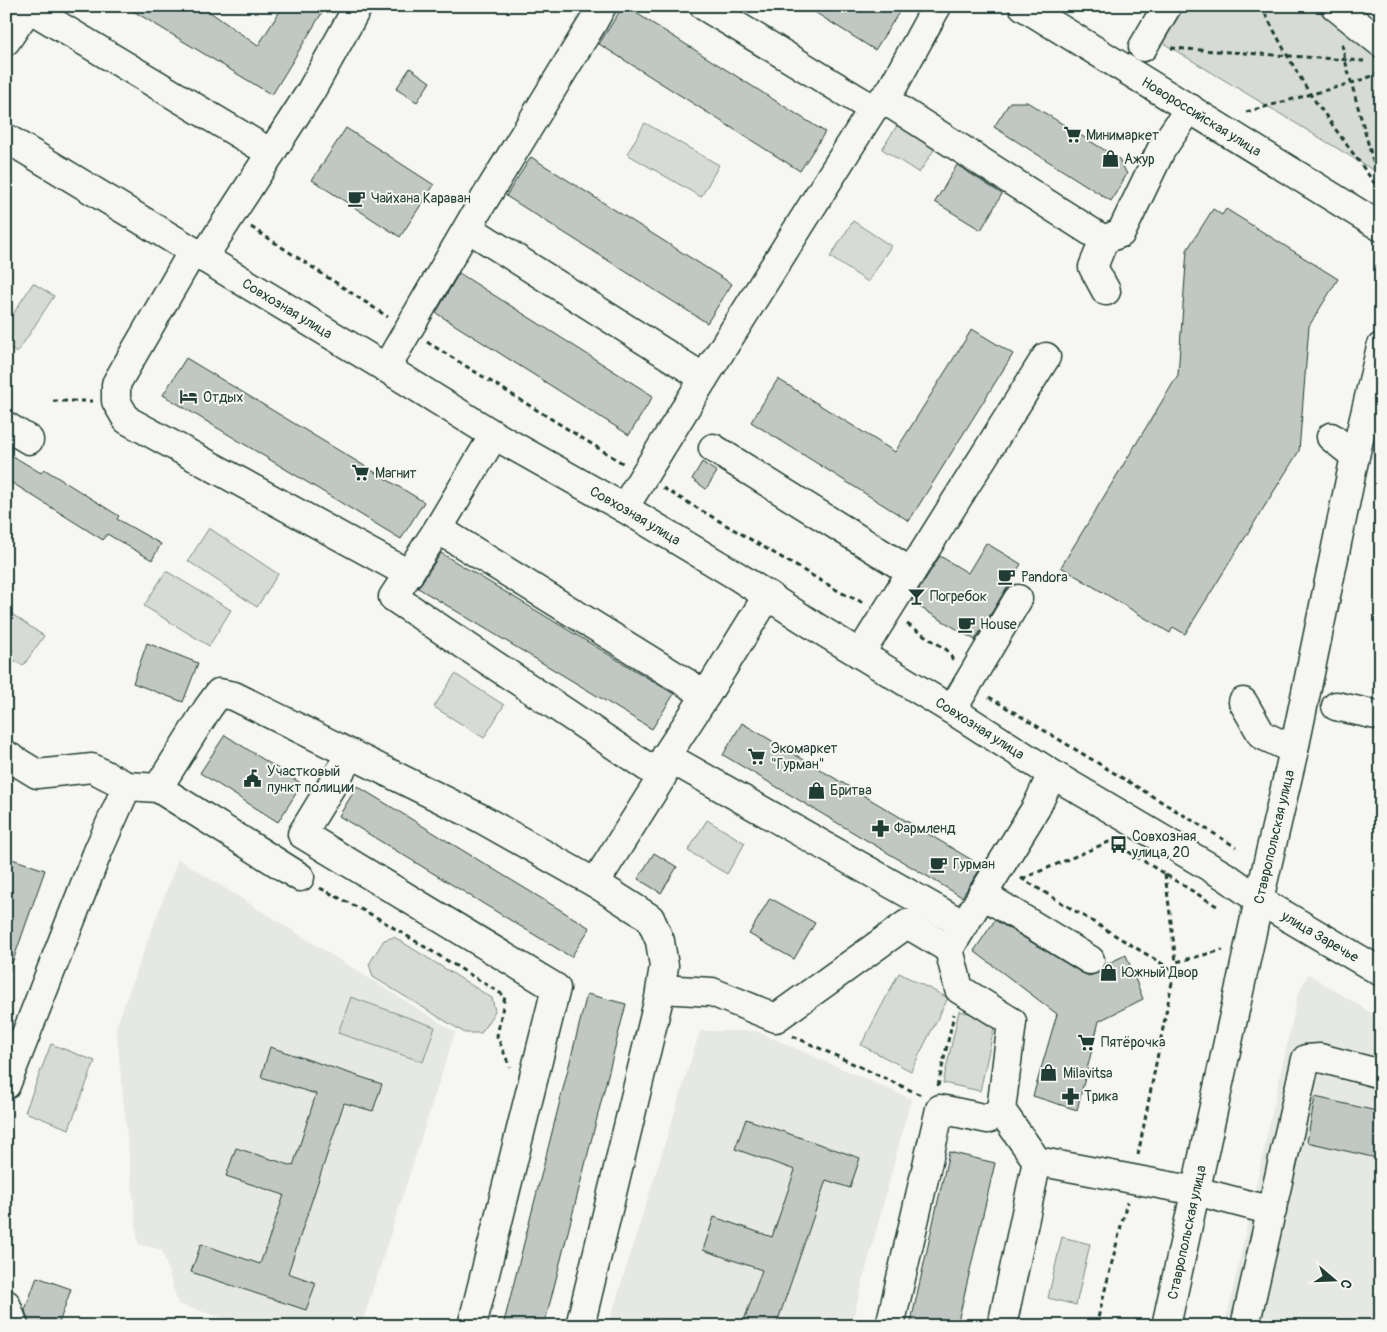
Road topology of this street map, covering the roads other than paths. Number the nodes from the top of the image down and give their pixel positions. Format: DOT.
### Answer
graph roads {
  1 [pos="358,6"];
  2 [pos="602,6"];
  3 [pos="704,6"];
  4 [pos="937,6"];
  5 [pos="1023,6"];
  6 [pos="1167,6"];
  7 [pos="1335,6"];
  8 [pos="30,7"];
  9 [pos="6,42"];
  10 [pos="1143,47"];
  11 [pos="1376,52"];
  12 [pos="878,104"];
  13 [pos="1190,108"];
  14 [pos="6,138"];
  15 [pos="271,153"];
  16 [pos="1381,226"];
  17 [pos="468,228"];
  18 [pos="1119,236"];
  19 [pos="198,255"];
  20 [pos="1106,291"];
  21 [pos="1381,347"];
  22 [pos="1046,357"];
  23 [pos="386,368"];
  24 [pos="704,378"];
  25 [pos="494,435"];
  26 [pos="1331,436"];
  27 [pos="712,448"];
  28 [pos="1355,456"];
  29 [pos="624,508"];
  30 [pos="438,529"];
  31 [pos="911,572"];
  32 [pos="409,574"];
  33 [pos="768,595"];
  34 [pos="1018,599"];
  35 [pos="860,654"];
  36 [pos="706,695"];
  37 [pos="1243,702"];
  38 [pos="1336,706"];
  39 [pos="952,710"];
  40 [pos="1381,716"];
  41 [pos="1294,750"];
  42 [pos="351,754"];
  43 [pos="6,755"];
  44 [pos="664,766"];
  45 [pos="1052,774"];
  46 [pos="127,786"];
  47 [pos="158,788"];
  48 [pos="300,877"];
  49 [pos="595,883"];
  50 [pos="982,894"];
  51 [pos="1259,900"];
  52 [pos="964,925"];
  53 [pos="948,949"];
  54 [pos="1090,960"];
  55 [pos="1381,972"];
  56 [pos="661,989"];
  57 [pos="1381,1074"];
  58 [pos="6,1085"];
  59 [pos="1001,1110"];
  60 [pos="1036,1161"];
  61 [pos="1196,1190"];
  62 [pos="1272,1212"];
  63 [pos="6,1304"];
  64 [pos="14,1326"];
  65 [pos="472,1326"];
  66 [pos="580,1326"];
  67 [pos="890,1326"];
  68 [pos="1002,1326"];
  69 [pos="1166,1326"];
  70 [pos="1245,1326"];
  1 -- 15 [label="street"];
  2 -- 17 [label="street"];
  3 -- 12 [label="street"];
  4 -- 12 [label="street"];
  5 -- 13 [label="street, Новороссийская улица"];
  6 -- 10 [label="street"];
  7 -- 11 [label="street"];
  8 -- 9 [label="street"];
  8 -- 15 [label="street"];
  12 -- 18 [label="street"];
  12 -- 24 [label="street"];
  13 -- 16 [label="street, Новороссийская улица"];
  13 -- 18 [label="street"];
  14 -- 19 [label="street, Совхозная улица"];
  15 -- 19 [label="street"];
  17 -- 23 [label="street"];
  17 -- 24 [label="street"];
  18 -- 20 [label="street"];
  19 -- 23 [label="street, Совхозная улица"];
  19 -- 32 [label="street"];
  21 -- 28 [label="street, Ставропольская улица"];
  22 -- 31 [label="street"];
  23 -- 25 [label="street, Совхозная улица"];
  24 -- 29 [label="street"];
  25 -- 29 [label="street, Совхозная улица"];
  25 -- 30 [label="street"];
  26 -- 28 [label="street"];
  27 -- 31 [label="street"];
  28 -- 41 [label="street, Ставропольская улица"];
  29 -- 33 [label="street, Совхозная улица"];
  30 -- 32 [label="street"];
  30 -- 36 [label="street"];
  31 -- 35 [label="street"];
  32 -- 44 [label="street"];
  33 -- 35 [label="street, Совхозная улица"];
  33 -- 36 [label="street"];
  34 -- 39 [label="street"];
  35 -- 39 [label="street, Совхозная улица"];
  36 -- 44 [label="street"];
  37 -- 41 [label="street"];
  38 -- 40 [label="street"];
  39 -- 45 [label="street, Совхозная улица"];
  41 -- 51 [label="street, Ставропольская улица"];
  42 -- 47 [label="street"];
  42 -- 49 [label="street"];
  42 -- 65 [label="street"];
  43 -- 46 [label="street"];
  44 -- 49 [label="street"];
  44 -- 52 [label="street"];
  45 -- 50 [label="street"];
  45 -- 51 [label="street, Совхозная улица"];
  46 -- 47 [label="street"];
  46 -- 58 [label="street"];
  47 -- 48 [label="street"];
  49 -- 56 [label="street"];
  50 -- 52 [label="street"];
  50 -- 54 [label="street"];
  51 -- 55 [label="street, улица Заречье"];
  51 -- 61 [label="street, Ставропольская улица"];
  52 -- 53 [label="street"];
  53 -- 56 [label="street"];
  53 -- 59 [label="street"];
  56 -- 66 [label="street"];
  57 -- 62 [label="street"];
  59 -- 60 [label="street"];
  59 -- 67 [label="street"];
  60 -- 61 [label="street"];
  60 -- 68 [label="street"];
  61 -- 62 [label="street"];
  61 -- 69 [label="street, Ставропольская улица"];
  62 -- 70 [label="street"];
  63 -- 64 [label="street"];
}
